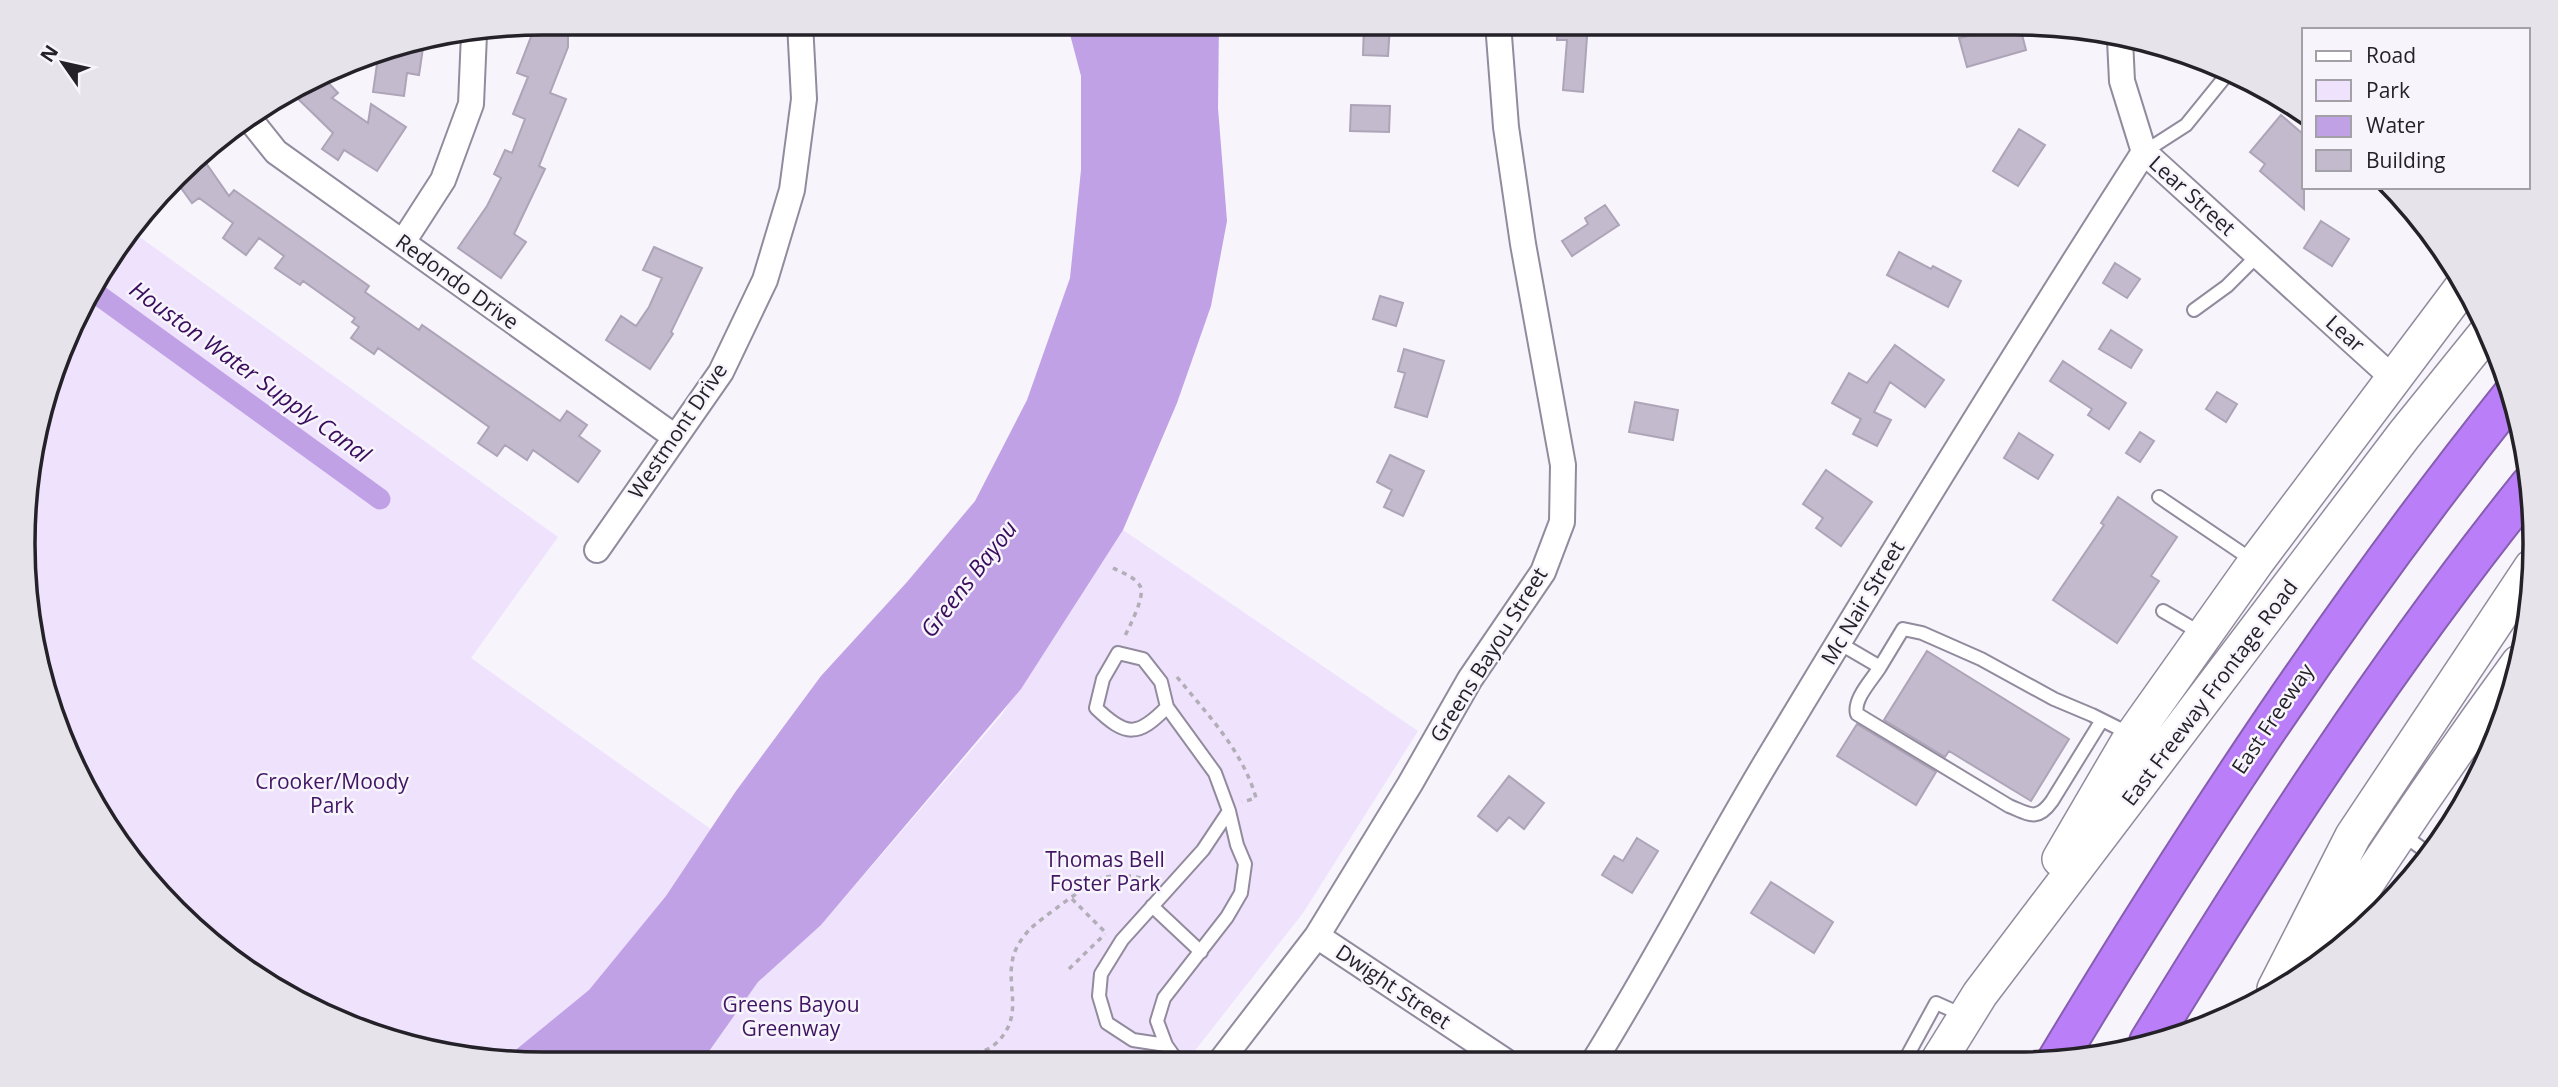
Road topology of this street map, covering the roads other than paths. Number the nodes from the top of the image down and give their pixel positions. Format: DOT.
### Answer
graph roads {
  1 [pos="801,35"];
  2 [pos="1500,35"];
  3 [pos="474,40"];
  4 [pos="2120,46"];
  5 [pos="2223,80"];
  6 [pos="255,125"];
  7 [pos="2144,152"];
  8 [pos="403,243"];
  9 [pos="2258,255"];
  10 [pos="2295,288"];
  11 [pos="2458,294"];
  12 [pos="2194,310"];
  13 [pos="2480,341"];
  14 [pos="2394,379"];
  15 [pos="2504,405"];
  16 [pos="675,437"];
  17 [pos="2159,497"];
  18 [pos="2521,497"];
  19 [pos="597,550"];
  20 [pos="2256,562"];
  21 [pos="2521,583"];
  22 [pos="2163,611"];
  23 [pos="2204,635"];
  24 [pos="1839,643"];
  25 [pos="1880,667"];
  26 [pos="2499,697"];
  27 [pos="1167,707"];
  28 [pos="2102,720"];
  29 [pos="2133,736"];
  30 [pos="1232,808"];
  31 [pos="2399,832"];
  32 [pos="2421,848"];
  33 [pos="1152,906"];
  34 [pos="2343,932"];
  35 [pos="2216,934"];
  36 [pos="1317,936"];
  37 [pos="1201,952"];
  38 [pos="2283,975"];
  39 [pos="1973,1005"];
  40 [pos="2174,1026"];
  41 [pos="2155,1032"];
  42 [pos="1166,1045"];
  43 [pos="2061,1050"];
  44 [pos="1171,1052"];
  45 [pos="1228,1052"];
  46 [pos="1491,1052"];
  47 [pos="1600,1052"];
  48 [pos="1909,1052"];
  49 [pos="1944,1052"];
  1 -- 16 [label="street, Westmont Drive"];
  2 -- 36 [label="street, Greens Bayou Street"];
  3 -- 8 [label="street"];
  4 -- 7 [label="street, Lear Street"];
  5 -- 7 [label="lane"];
  6 -- 8 [label="street, Redondo Drive"];
  7 -- 9 [label="street, Lear Street"];
  7 -- 24 [label="street, Mc Nair Street"];
  8 -- 16 [label="street, Redondo Drive"];
  9 -- 10 [label="street, Lear Street"];
  9 -- 12 [label="lane"];
  10 -- 14 [label="street, Lear"];
  11 -- 14 [label="main road"];
  13 -- 39 [label="main road, East Freeway Frontage Road"];
  14 -- 20 [label="main road"];
  15 -- 43 [label="highway, East Freeway"];
  16 -- 19 [label="street, Westmont Drive"];
  17 -- 20 [label="lane"];
  18 -- 35 [label="highway"];
  20 -- 23 [label="main road"];
  21 -- 38 [label="main road"];
  22 -- 23 [label="lane"];
  23 -- 29 [label="main road"];
  24 -- 25 [label="lane"];
  24 -- 47 [label="street, Mc Nair Street"];
  25 -- 28 [label="lane"];
  25 -- 28 [label="lane"];
  26 -- 31 [label="main road"];
  27 -- 27 [label="lane"];
  27 -- 30 [label="lane"];
  28 -- 29 [label="lane"];
  29 -- 39 [label="main road"];
  30 -- 33 [label="lane"];
  30 -- 37 [label="lane"];
  31 -- 32 [label="lane"];
  31 -- 34 [label="main road"];
  33 -- 37 [label="lane"];
  33 -- 42 [label="lane"];
  35 -- 40 [label="highway"];
  35 -- 41 [label="highway"];
  36 -- 45 [label="street, Greens Bayou Street"];
  36 -- 46 [label="street, Dwight Street"];
  37 -- 42 [label="lane"];
  39 -- 48 [label="lane"];
  39 -- 49 [label="main road, East Freeway Frontage Road"];
  42 -- 44 [label="lane"];
}
